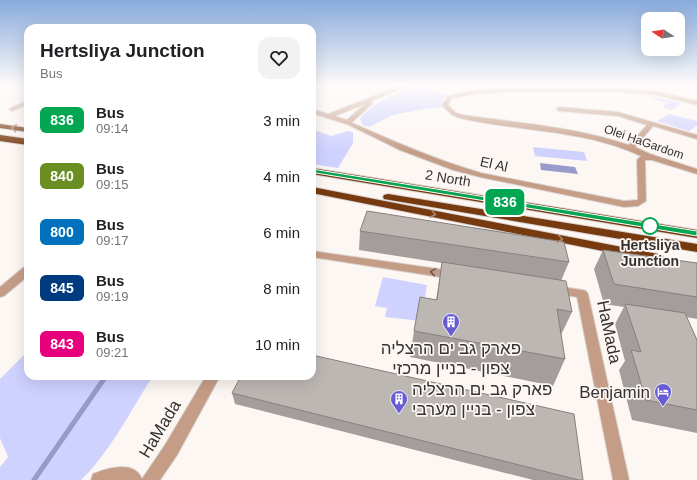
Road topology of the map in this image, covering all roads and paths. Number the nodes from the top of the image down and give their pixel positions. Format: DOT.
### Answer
graph roads {
  1 [pos="351,107"];
  2 [pos="364,107"];
  3 [pos="447,107"];
  4 [pos="559,109"];
  5 [pos="316,112"];
  6 [pos="330,116"];
  7 [pos="348,123"];
  8 [pos="652,123"];
  9 [pos="0,126"];
  10 [pos="24,129"];
  11 [pos="695,134"];
  12 [pos="0,138"];
  13 [pos="24,141"];
  14 [pos="630,148"];
  15 [pos="651,158"];
  16 [pos="316,172"];
  17 [pos="697,172"];
  18 [pos="316,187"];
  19 [pos="316,191"];
  20 [pos="697,234"];
  21 [pos="697,248"];
  22 [pos="316,255"];
  23 [pos="666,260"];
  24 [pos="24,273"];
  25 [pos="467,277"];
  26 [pos="544,289"];
  27 [pos="0,293"];
  28 [pos="211,380"];
  29 [pos="99,480"];
  30 [pos="134,480"];
  31 [pos="150,480"];
  32 [pos="620,480"];
  1 -- 6 [label="street"];
  2 -- 7 [label="street"];
  3 -- 14 [label="street, Olei HaGardom"];
  4 -- 8 [label="street"];
  5 -- 6 [label="street, El Al"];
  6 -- 7 [label="street, El Al"];
  7 -- 15 [label="street, El Al"];
  8 -- 11 [label="street"];
  8 -- 14 [label="street"];
  10 -- 9 [label="highway, one-way"];
  12 -- 13 [label="highway"];
  14 -- 15 [label="street, Olei HaGardom"];
  15 -- 17 [label="street, Olei HaGardom"];
  16 -- 20 [label="highway, 2 North"];
  18 -- 21 [label="highway"];
  19 -- 23 [label="highway, one-way"];
  25 -- 22 [label="street, one-way"];
  24 -- 27 [label="street"];
  26 -- 32 [label="street, HaMada"];
  28 -- 31 [label="street, HaMada"];
  29 -- 30 [label="street"];
}
